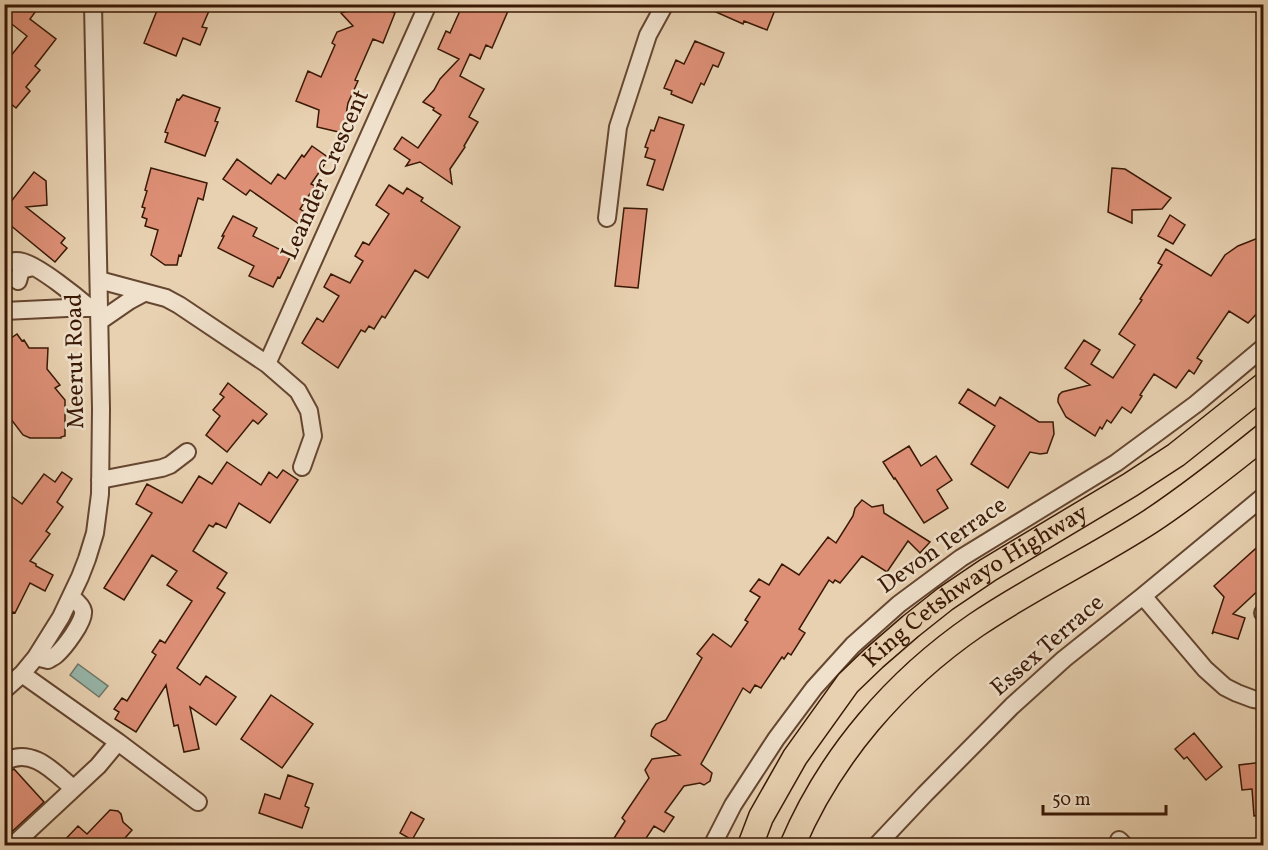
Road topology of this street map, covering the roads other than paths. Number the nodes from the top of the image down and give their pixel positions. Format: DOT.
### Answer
graph roads {
  1 [pos="93,4"];
  2 [pos="428,4"];
  3 [pos="665,4"];
  4 [pos="607,218"];
  5 [pos="4,264"];
  6 [pos="33,267"];
  7 [pos="99,280"];
  8 [pos="18,281"];
  9 [pos="144,293"];
  10 [pos="4,311"];
  11 [pos="96,313"];
  12 [pos="1263,347"];
  13 [pos="267,364"];
  14 [pos="1263,385"];
  15 [pos="1263,436"];
  16 [pos="187,452"];
  17 [pos="302,467"];
  18 [pos="100,480"];
  19 [pos="1263,496"];
  20 [pos="1143,596"];
  21 [pos="22,674"];
  22 [pos="4,690"];
  23 [pos="838,696"];
  24 [pos="1263,701"];
  25 [pos="118,742"];
  26 [pos="4,762"];
  27 [pos="73,788"];
  28 [pos="198,802"];
  29 [pos="12,846"];
  30 [pos="712,846"];
  31 [pos="736,846"];
  32 [pos="750,846"];
  33 [pos="792,846"];
  34 [pos="876,846"];
  1 -- 7 [label="street, Meerut Road"];
  2 -- 13 [label="street, Leander Crescent"];
  3 -- 4 [label="street"];
  5 -- 6 [label="street"];
  6 -- 8 [label="street"];
  6 -- 11 [label="street"];
  7 -- 9 [label="street"];
  7 -- 11 [label="street, Meerut Road"];
  9 -- 11 [label="street"];
  9 -- 13 [label="street"];
  10 -- 11 [label="street"];
  11 -- 18 [label="street, Meerut Road"];
  12 -- 30 [label="street, Devon Terrace"];
  13 -- 17 [label="street"];
  14 -- 23 [label="highway, King Cetshwayo Highway"];
  15 -- 33 [label="highway, King Cetshwayo Highway"];
  16 -- 18 [label="street"];
  18 -- 21 [label="street, Meerut Road"];
  19 -- 20 [label="street, Essex Terrace"];
  20 -- 24 [label="street"];
  20 -- 34 [label="street, Essex Terrace"];
  21 -- 22 [label="street, Meerut Road"];
  21 -- 25 [label="street"];
  23 -- 31 [label="highway"];
  23 -- 32 [label="highway, King Cetshwayo Highway"];
  25 -- 27 [label="street"];
  25 -- 28 [label="street"];
  26 -- 27 [label="street"];
  27 -- 29 [label="street"];
}
